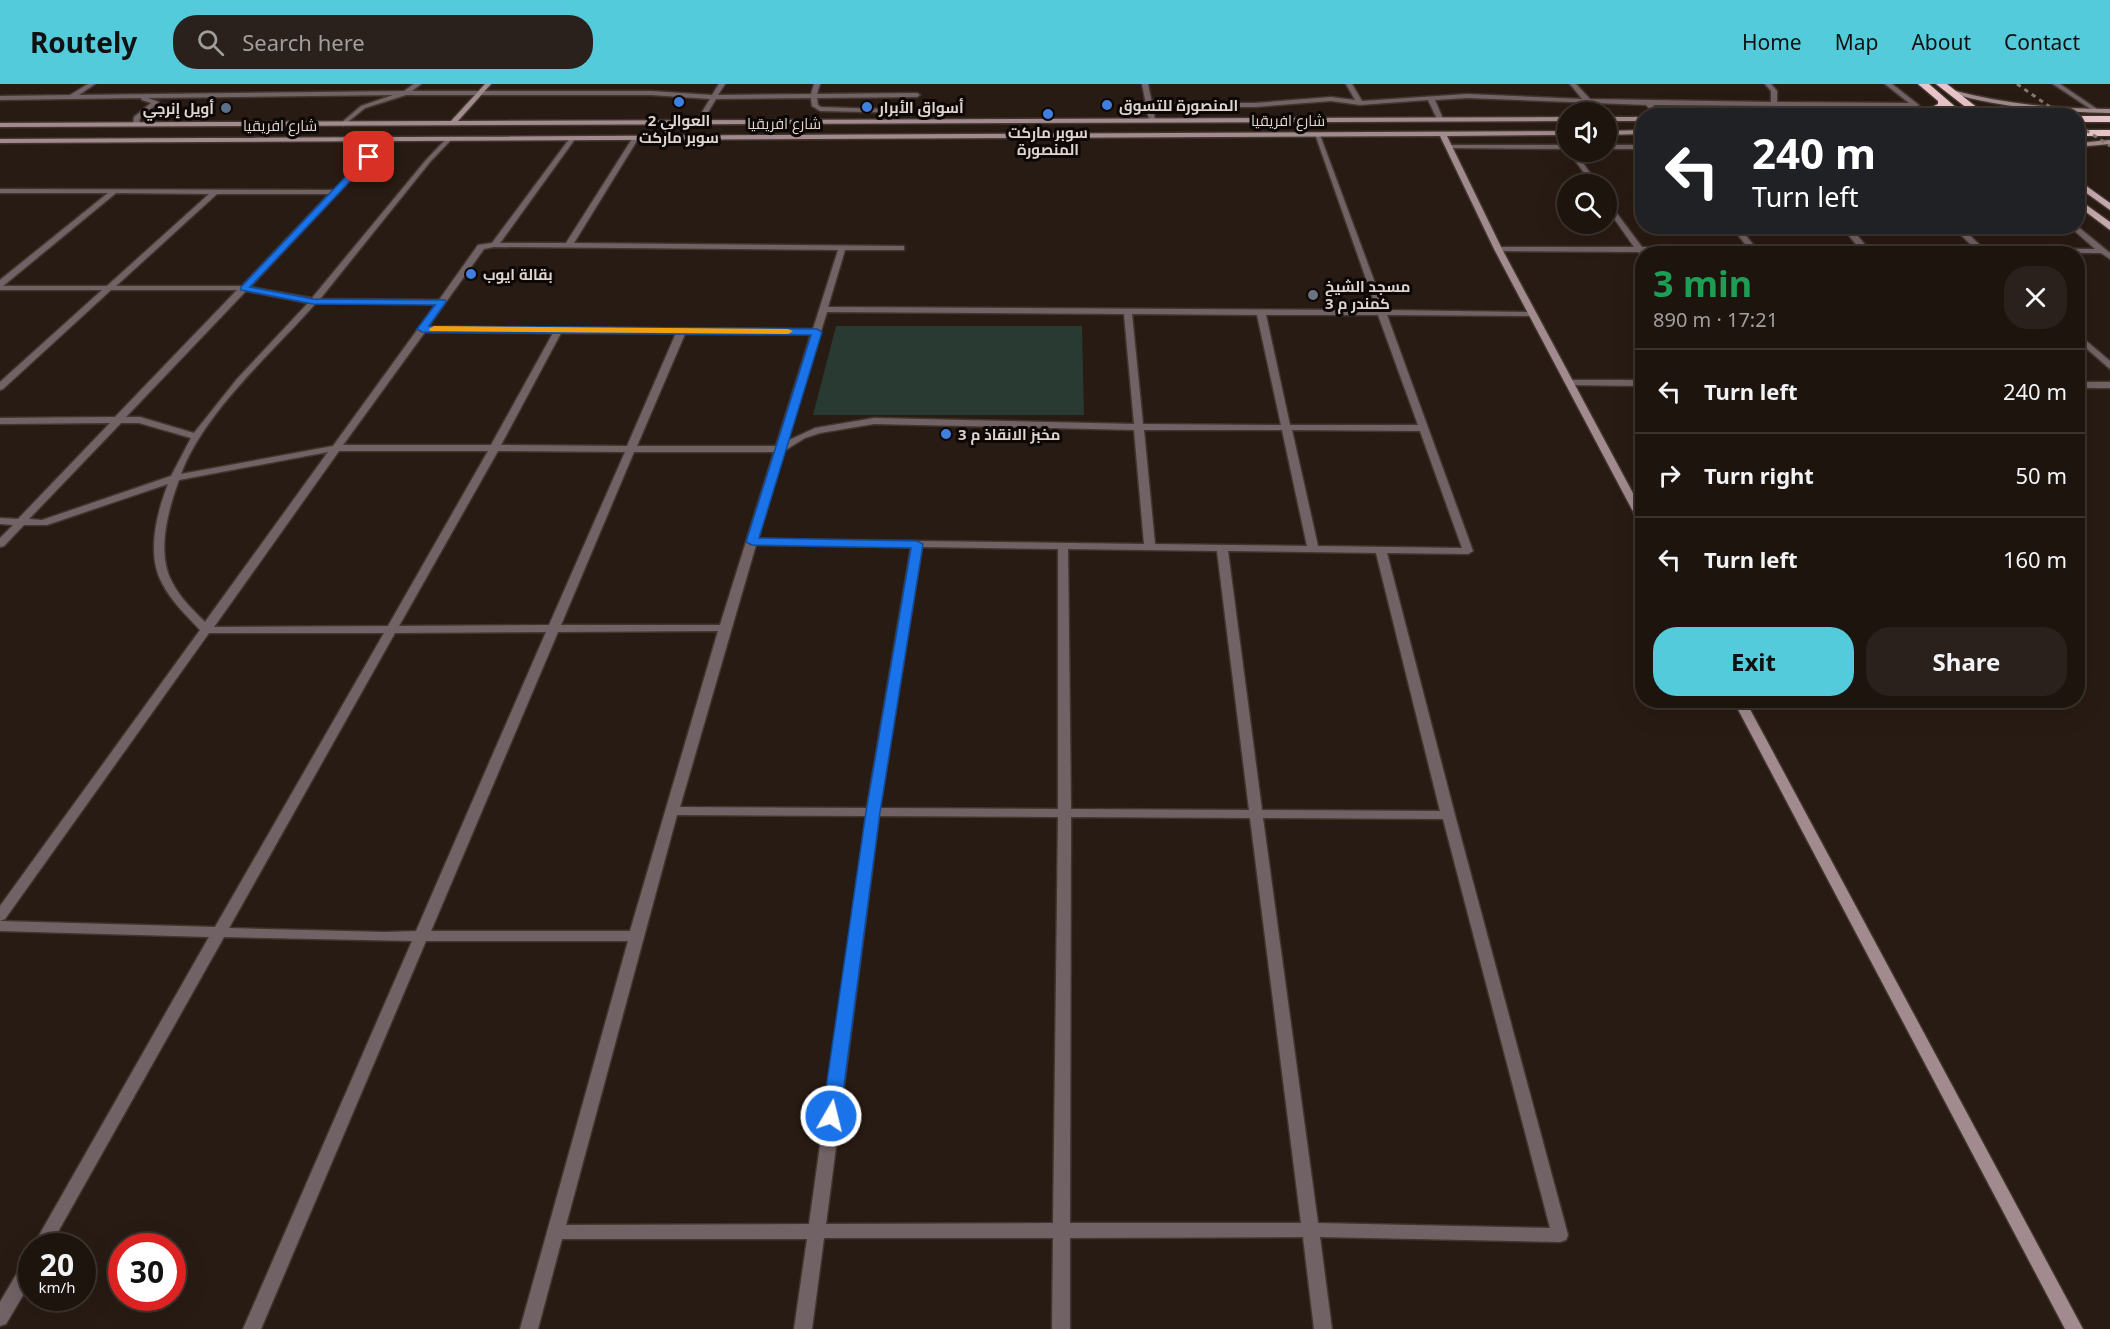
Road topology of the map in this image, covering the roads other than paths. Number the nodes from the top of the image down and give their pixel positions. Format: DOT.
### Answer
graph roads {
  1 [pos="92,84"];
  2 [pos="294,84"];
  3 [pos="418,84"];
  4 [pos="488,84"];
  5 [pos="595,84"];
  6 [pos="722,84"];
  7 [pos="817,84"];
  8 [pos="920,84"];
  9 [pos="1145,84"];
  10 [pos="1349,84"];
  11 [pos="1573,84"];
  12 [pos="1768,84"];
  13 [pos="1888,84"];
  14 [pos="1923,84"];
  15 [pos="1941,84"];
  16 [pos="2056,84"];
  17 [pos="1952,92"];
  18 [pos="281,93"];
  19 [pos="405,93"];
  20 [pos="588,93"];
  21 [pos="479,94"];
  22 [pos="814,94"];
  23 [pos="917,95"];
  24 [pos="72,97"];
  25 [pos="137,97"];
  26 [pos="714,97"];
  27 [pos="0,98"];
  28 [pos="1431,99"];
  29 [pos="1943,99"];
  30 [pos="1588,101"];
  31 [pos="1360,103"];
  32 [pos="1648,103"];
  33 [pos="1730,104"];
  34 [pos="1150,105"];
  35 [pos="1774,105"];
  36 [pos="1915,105"];
  37 [pos="1653,108"];
  38 [pos="1734,108"];
  39 [pos="1920,108"];
  40 [pos="1940,108"];
  41 [pos="1953,108"];
  42 [pos="1973,108"];
  43 [pos="2032,108"];
  44 [pos="2085,110"];
  45 [pos="912,111"];
  46 [pos="2097,111"];
  47 [pos="2110,111"];
  48 [pos="1440,119"];
  49 [pos="1557,119"];
  50 [pos="1617,119"];
  51 [pos="1635,119"];
  52 [pos="2085,119"];
  53 [pos="2110,119"];
  54 [pos="1027,120"];
  55 [pos="1152,120"];
  56 [pos="909,121"];
  57 [pos="930,121"];
  58 [pos="699,122"];
  59 [pos="0,124"];
  60 [pos="136,124"];
  61 [pos="343,124"];
  62 [pos="452,124"];
  63 [pos="1635,132"];
  64 [pos="1557,133"];
  65 [pos="1617,133"];
  66 [pos="2085,133"];
  67 [pos="2110,133"];
  68 [pos="1443,134"];
  69 [pos="1317,135"];
  70 [pos="933,137"];
  71 [pos="1019,137"];
  72 [pos="572,139"];
  73 [pos="635,139"];
  74 [pos="385,140"];
  75 [pos="448,140"];
  76 [pos="0,141"];
  77 [pos="2110,142"];
  78 [pos="2085,144"];
  79 [pos="1449,147"];
  80 [pos="1557,147"];
  81 [pos="1617,147"];
  82 [pos="1635,147"];
  83 [pos="2085,188"];
  84 [pos="0,191"];
  85 [pos="10,191"];
  86 [pos="115,191"];
  87 [pos="216,191"];
  88 [pos="336,192"];
  89 [pos="0,198"];
  90 [pos="2085,207"];
  91 [pos="2110,207"];
  92 [pos="1617,217"];
  93 [pos="2110,227"];
  94 [pos="1741,234"];
  95 [pos="1851,234"];
  96 [pos="1964,234"];
  97 [pos="2082,234"];
  98 [pos="494,245"];
  99 [pos="568,246"];
  100 [pos="1638,246"];
  101 [pos="1751,246"];
  102 [pos="1862,246"];
  103 [pos="1977,246"];
  104 [pos="842,248"];
  105 [pos="902,248"];
  106 [pos="1498,249"];
  107 [pos="2085,251"];
  108 [pos="2103,251"];
  109 [pos="1635,252"];
  110 [pos="2110,257"];
  111 [pos="0,286"];
  112 [pos="109,288"];
  113 [pos="244,288"];
  114 [pos="313,301"];
  115 [pos="441,302"];
  116 [pos="823,309"];
  117 [pos="1128,311"];
  118 [pos="1262,313"];
  119 [pos="1383,313"];
  120 [pos="1533,314"];
  121 [pos="422,329"];
  122 [pos="559,329"];
  123 [pos="682,330"];
  124 [pos="817,332"];
  125 [pos="2085,343"];
  126 [pos="2110,366"];
  127 [pos="1570,383"];
  128 [pos="1635,383"];
  129 [pos="2085,385"];
  130 [pos="2110,385"];
  131 [pos="0,387"];
  132 [pos="0,420"];
  133 [pos="117,422"];
  134 [pos="1137,427"];
  135 [pos="1286,427"];
  136 [pos="1423,428"];
  137 [pos="196,437"];
  138 [pos="336,448"];
  139 [pos="781,448"];
  140 [pos="494,449"];
  141 [pos="632,449"];
  142 [pos="175,478"];
  143 [pos="1635,506"];
  144 [pos="0,521"];
  145 [pos="22,521"];
  146 [pos="752,542"];
  147 [pos="0,544"];
  148 [pos="917,544"];
  149 [pos="1063,546"];
  150 [pos="1150,548"];
  151 [pos="1222,548"];
  152 [pos="1313,549"];
  153 [pos="1381,550"];
  154 [pos="725,628"];
  155 [pos="206,630"];
  156 [pos="392,630"];
  157 [pos="554,630"];
  158 [pos="1743,708"];
  159 [pos="672,812"];
  160 [pos="873,812"];
  161 [pos="1065,814"];
  162 [pos="1258,814"];
  163 [pos="1448,815"];
  164 [pos="0,916"];
  165 [pos="0,926"];
  166 [pos="220,932"];
  167 [pos="423,936"];
  168 [pos="636,936"];
  169 [pos="1061,1230"];
  170 [pos="1310,1230"];
  171 [pos="556,1232"];
  172 [pos="814,1232"];
  173 [pos="48,1233"];
  174 [pos="18,1287"];
  175 [pos="0,1318"];
  176 [pos="252,1329"];
  177 [pos="529,1329"];
  178 [pos="803,1329"];
  179 [pos="1061,1329"];
  180 [pos="1323,1329"];
  181 [pos="2074,1329"];
  1 -- 24 [label="street"];
  2 -- 18 [label="street"];
  3 -- 19 [label="street"];
  4 -- 21 [label="street"];
  5 -- 20 [label="street"];
  6 -- 26 [label="street"];
  7 -- 22 [label="street"];
  8 -- 23 [label="street"];
  9 -- 34 [label="street"];
  10 -- 31 [label="street"];
  11 -- 30 [label="street"];
  12 -- 35 [label="street"];
  13 -- 36 [label="street"];
  14 -- 29 [label="highway"];
  15 -- 17 [label="highway"];
  16 -- 46 [label="street"];
  17 -- 42 [label="highway"];
  17 -- 43 [label="street"];
  18 -- 19 [label="street"];
  18 -- 25 [label="street"];
  19 -- 21 [label="street"];
  19 -- 61 [label="street"];
  20 -- 21 [label="street"];
  20 -- 26 [label="street"];
  21 -- 62 [label="street"];
  22 -- 23 [label="street"];
  22 -- 26 [label="street"];
  22 -- 45 [label="street"];
  23 -- 45 [label="street"];
  24 -- 25 [label="street"];
  24 -- 27 [label="street"];
  25 -- 60 [label="street"];
  26 -- 58 [label="street"];
  28 -- 30 [label="street"];
  28 -- 31 [label="street"];
  28 -- 48 [label="street"];
  29 -- 40 [label="highway"];
  29 -- 41 [label="highway"];
  30 -- 32 [label="street"];
  31 -- 34 [label="street"];
  32 -- 33 [label="street"];
  32 -- 37 [label="street"];
  33 -- 35 [label="street"];
  33 -- 38 [label="street"];
  34 -- 55 [label="street"];
  35 -- 36 [label="street"];
  36 -- 39 [label="street"];
  44 -- 46 [label="street"];
  45 -- 56 [label="street"];
  46 -- 47 [label="street"];
  48 -- 49 [label="street, شارع افريقيا"];
  48 -- 55 [label="street, شارع افريقيا"];
  50 -- 51 [label="street"];
  52 -- 53 [label="highway"];
  54 -- 55 [label="street, شارع افريقيا"];
  54 -- 57 [label="street, شارع افريقيا"];
  54 -- 71 [label="street"];
  56 -- 57 [label="street, شارع افريقيا"];
  56 -- 58 [label="street, شارع افريقيا"];
  57 -- 70 [label="street"];
  58 -- 62 [label="street, شارع افريقيا"];
  59 -- 60 [label="street, شارع افريقيا"];
  60 -- 61 [label="street, شارع افريقيا"];
  61 -- 62 [label="street, شارع افريقيا"];
  63 -- 65 [label="street"];
  64 -- 68 [label="street, شارع افريقيا"];
  66 -- 67 [label="highway"];
  68 -- 69 [label="street, شارع افريقيا"];
  68 -- 79 [label="street"];
  69 -- 71 [label="street, شارع افريقيا"];
  69 -- 119 [label="street"];
  70 -- 71 [label="street, شارع افريقيا"];
  70 -- 73 [label="street, شارع افريقيا"];
  72 -- 73 [label="street, شارع افريقيا"];
  72 -- 75 [label="street, شارع افريقيا"];
  72 -- 98 [label="street"];
  73 -- 99 [label="street"];
  74 -- 75 [label="street, شارع افريقيا"];
  74 -- 76 [label="street, شارع افريقيا"];
  74 -- 88 [label="street"];
  75 -- 114 [label="street"];
  77 -- 78 [label="street"];
  79 -- 80 [label="street"];
  79 -- 106 [label="street"];
  81 -- 82 [label="street"];
  83 -- 91 [label="main road"];
  84 -- 85 [label="street"];
  85 -- 86 [label="street"];
  85 -- 89 [label="street"];
  86 -- 87 [label="street"];
  86 -- 111 [label="street"];
  87 -- 88 [label="street"];
  87 -- 112 [label="street"];
  88 -- 113 [label="street"];
  90 -- 93 [label="main road"];
  92 -- 100 [label="street"];
  94 -- 101 [label="street"];
  95 -- 102 [label="street"];
  96 -- 103 [label="street"];
  97 -- 108 [label="street"];
  98 -- 99 [label="street"];
  98 -- 115 [label="street"];
  99 -- 104 [label="street"];
  104 -- 105 [label="street"];
  104 -- 116 [label="street"];
  106 -- 109 [label="street"];
  106 -- 120 [label="street"];
  107 -- 108 [label="street"];
  108 -- 110 [label="street"];
  111 -- 112 [label="street"];
  112 -- 113 [label="street"];
  112 -- 131 [label="street"];
  113 -- 114 [label="street"];
  113 -- 133 [label="street"];
  114 -- 115 [label="street"];
  114 -- 137 [label="street"];
  115 -- 121 [label="street"];
  116 -- 117 [label="street"];
  116 -- 124 [label="street"];
  117 -- 118 [label="street"];
  117 -- 134 [label="street"];
  118 -- 119 [label="street"];
  118 -- 135 [label="street"];
  119 -- 120 [label="street"];
  119 -- 136 [label="street"];
  120 -- 127 [label="street"];
  121 -- 122 [label="street"];
  121 -- 138 [label="street"];
  122 -- 123 [label="street"];
  122 -- 140 [label="street"];
  123 -- 124 [label="street"];
  123 -- 141 [label="street"];
  124 -- 139 [label="street"];
  125 -- 126 [label="street"];
  127 -- 128 [label="street"];
  127 -- 143 [label="street"];
  129 -- 130 [label="street"];
  132 -- 133 [label="street"];
  133 -- 137 [label="street"];
  133 -- 145 [label="street"];
  134 -- 135 [label="street"];
  134 -- 139 [label="street"];
  134 -- 150 [label="street"];
  135 -- 136 [label="street"];
  135 -- 152 [label="street"];
  136 -- 153 [label="street"];
  137 -- 142 [label="street"];
  138 -- 140 [label="street"];
  138 -- 142 [label="street"];
  138 -- 155 [label="street"];
  139 -- 141 [label="street"];
  139 -- 146 [label="street"];
  140 -- 141 [label="street"];
  140 -- 156 [label="street"];
  141 -- 157 [label="street"];
  142 -- 145 [label="street"];
  142 -- 155 [label="street"];
  144 -- 145 [label="street"];
  145 -- 147 [label="street"];
  146 -- 148 [label="street"];
  146 -- 154 [label="street"];
  148 -- 149 [label="street"];
  148 -- 160 [label="street"];
  149 -- 150 [label="street"];
  149 -- 161 [label="street"];
  150 -- 151 [label="street"];
  151 -- 152 [label="street"];
  151 -- 162 [label="street"];
  152 -- 153 [label="street"];
  153 -- 163 [label="street"];
  154 -- 157 [label="street"];
  154 -- 159 [label="street"];
  155 -- 156 [label="street"];
  155 -- 164 [label="street"];
  156 -- 157 [label="street"];
  156 -- 166 [label="street"];
  157 -- 167 [label="street"];
  158 -- 181 [label="street"];
  159 -- 160 [label="street"];
  159 -- 168 [label="street"];
  160 -- 161 [label="street"];
  160 -- 172 [label="street"];
  161 -- 162 [label="street"];
  161 -- 169 [label="street"];
  162 -- 163 [label="street"];
  162 -- 170 [label="street"];
  163 -- 170 [label="street"];
  165 -- 166 [label="street"];
  166 -- 167 [label="street"];
  166 -- 173 [label="street"];
  167 -- 168 [label="street"];
  167 -- 176 [label="street"];
  168 -- 171 [label="street"];
  169 -- 170 [label="street"];
  169 -- 172 [label="street"];
  169 -- 179 [label="street"];
  170 -- 180 [label="street"];
  171 -- 172 [label="street"];
  171 -- 177 [label="street"];
  172 -- 178 [label="street"];
  174 -- 175 [label="street"];
}
